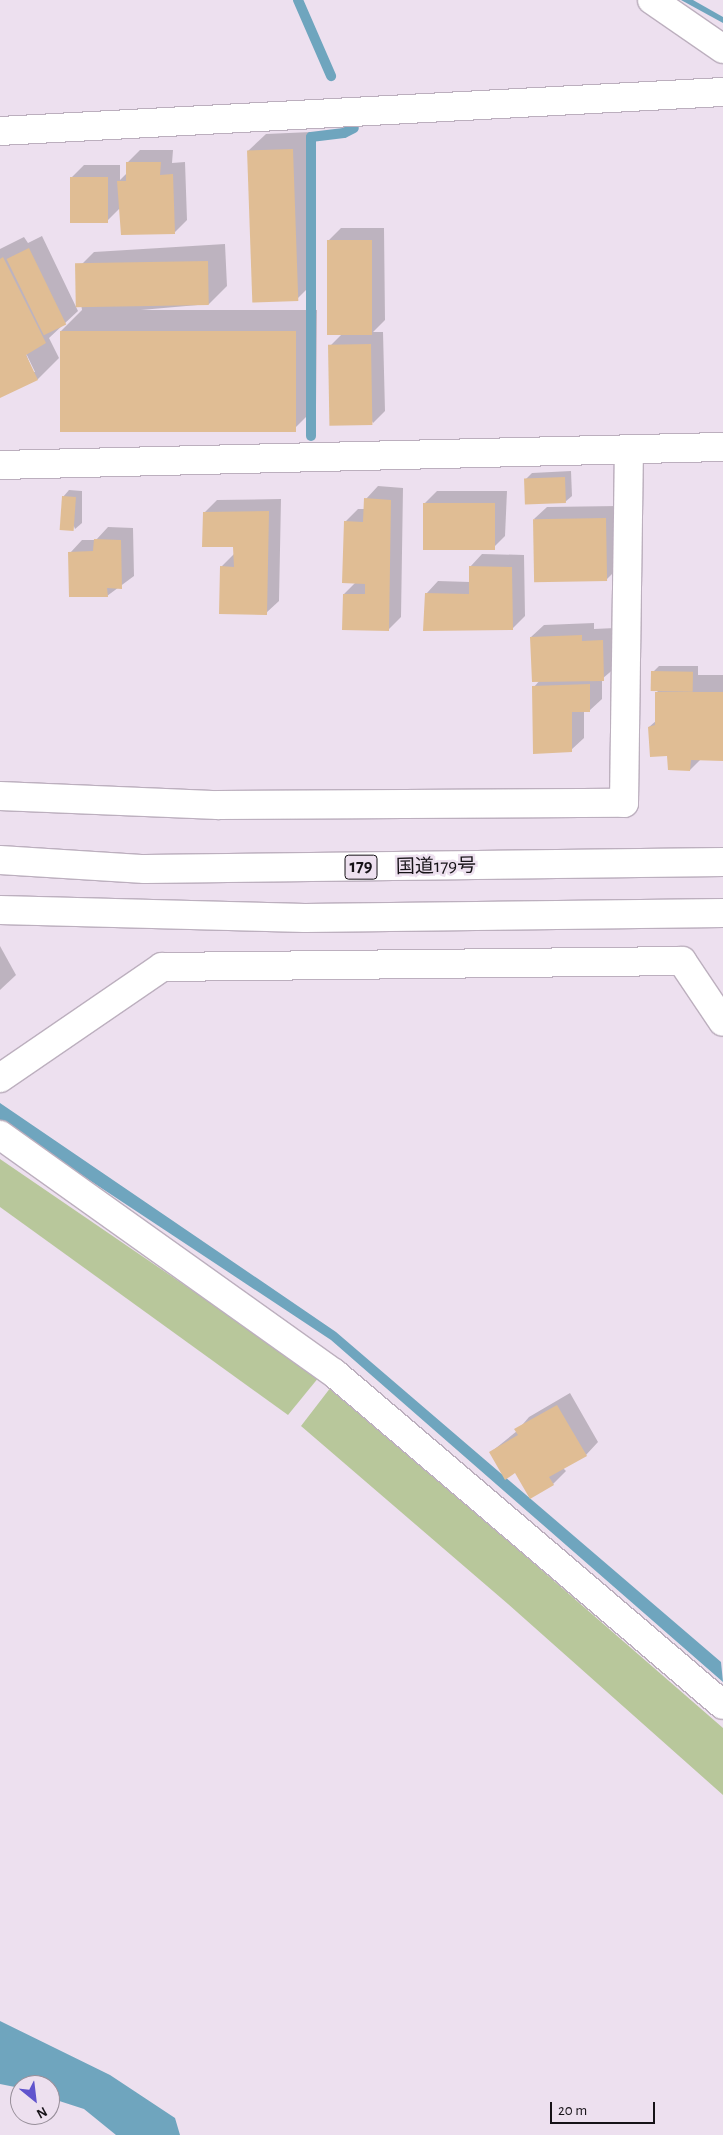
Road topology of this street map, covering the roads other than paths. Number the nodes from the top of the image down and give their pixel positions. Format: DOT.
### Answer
graph roads {
  1 [pos="652,0"];
  2 [pos="723,49"];
  3 [pos="723,92"];
  4 [pos="0,131"];
  5 [pos="723,447"];
  6 [pos="629,450"];
  7 [pos="0,465"];
  8 [pos="0,796"];
  9 [pos="0,860"];
  10 [pos="723,862"];
  11 [pos="0,910"];
  12 [pos="723,913"];
  13 [pos="723,1022"];
  14 [pos="0,1078"];
  15 [pos="0,1136"];
  16 [pos="721,1697"];
  1 -- 2 [label="main road"];
  3 -- 4 [label="main road"];
  5 -- 6 [label="main road"];
  6 -- 7 [label="main road"];
  6 -- 8 [label="main road"];
  9 -- 10 [label="main road, 国道179号 / 179"];
  11 -- 12 [label="main road"];
  13 -- 14 [label="main road"];
  15 -- 16 [label="main road"];
}
